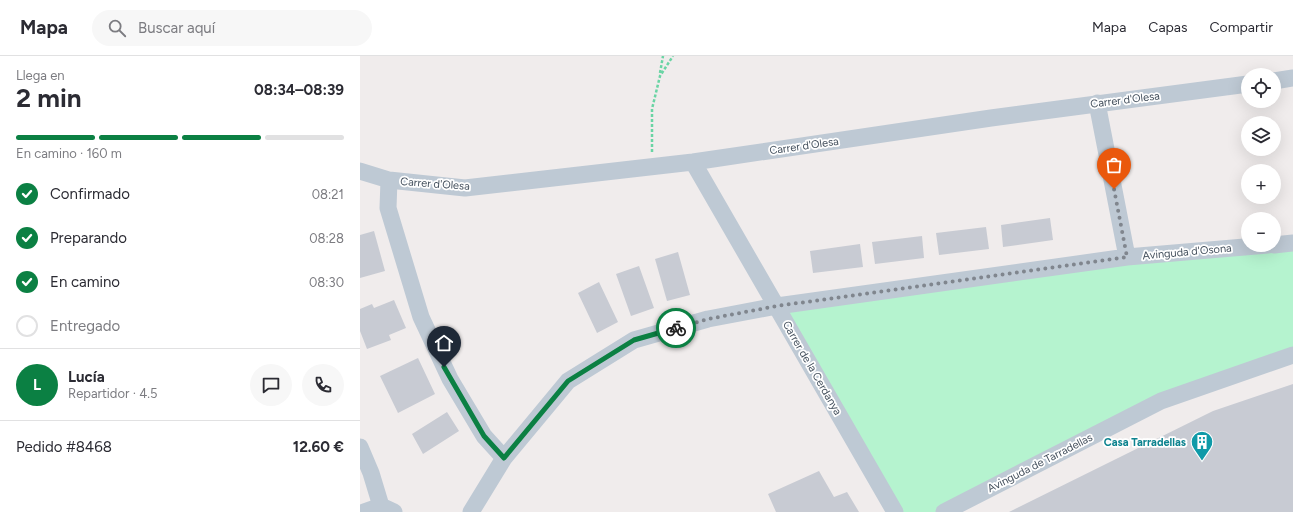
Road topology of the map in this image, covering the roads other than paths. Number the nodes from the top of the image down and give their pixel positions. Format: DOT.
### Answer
graph roads {
  1 [pos="1293,78"];
  2 [pos="1281,80"];
  3 [pos="1241,85"];
  4 [pos="1097,103"];
  5 [pos="694,162"];
  6 [pos="360,171"];
  7 [pos="389,180"];
  8 [pos="1293,243"];
  9 [pos="1281,244"];
  10 [pos="1241,247"];
  11 [pos="1127,257"];
  12 [pos="777,306"];
  13 [pos="1293,355"];
  14 [pos="360,447"];
  15 [pos="504,458"];
  16 [pos="387,509"];
  17 [pos="364,512"];
  18 [pos="471,512"];
  19 [pos="895,512"];
  20 [pos="944,512"];
  1 -- 2 [label="street"];
  3 -- 4 [label="street, Carrer d'Olesa"];
  4 -- 5 [label="street, Carrer d'Olesa"];
  4 -- 11 [label="street"];
  5 -- 7 [label="street, Carrer d'Olesa"];
  5 -- 12 [label="street, Carrer de la Cerdanya"];
  6 -- 7 [label="street, Carrer d'Olesa"];
  7 -- 15 [label="street"];
  8 -- 9 [label="street"];
  10 -- 11 [label="street, Avinguda d'Osona"];
  11 -- 12 [label="street, Avinguda d'Osona"];
  12 -- 15 [label="street, Avinguda d'Osona"];
  12 -- 19 [label="street, Carrer de la Cerdanya"];
  13 -- 20 [label="street, Avinguda de Tarradellas"];
  14 -- 16 [label="street"];
  15 -- 18 [label="street, Avinguda d'Osona"];
  16 -- 17 [label="street"];
}
